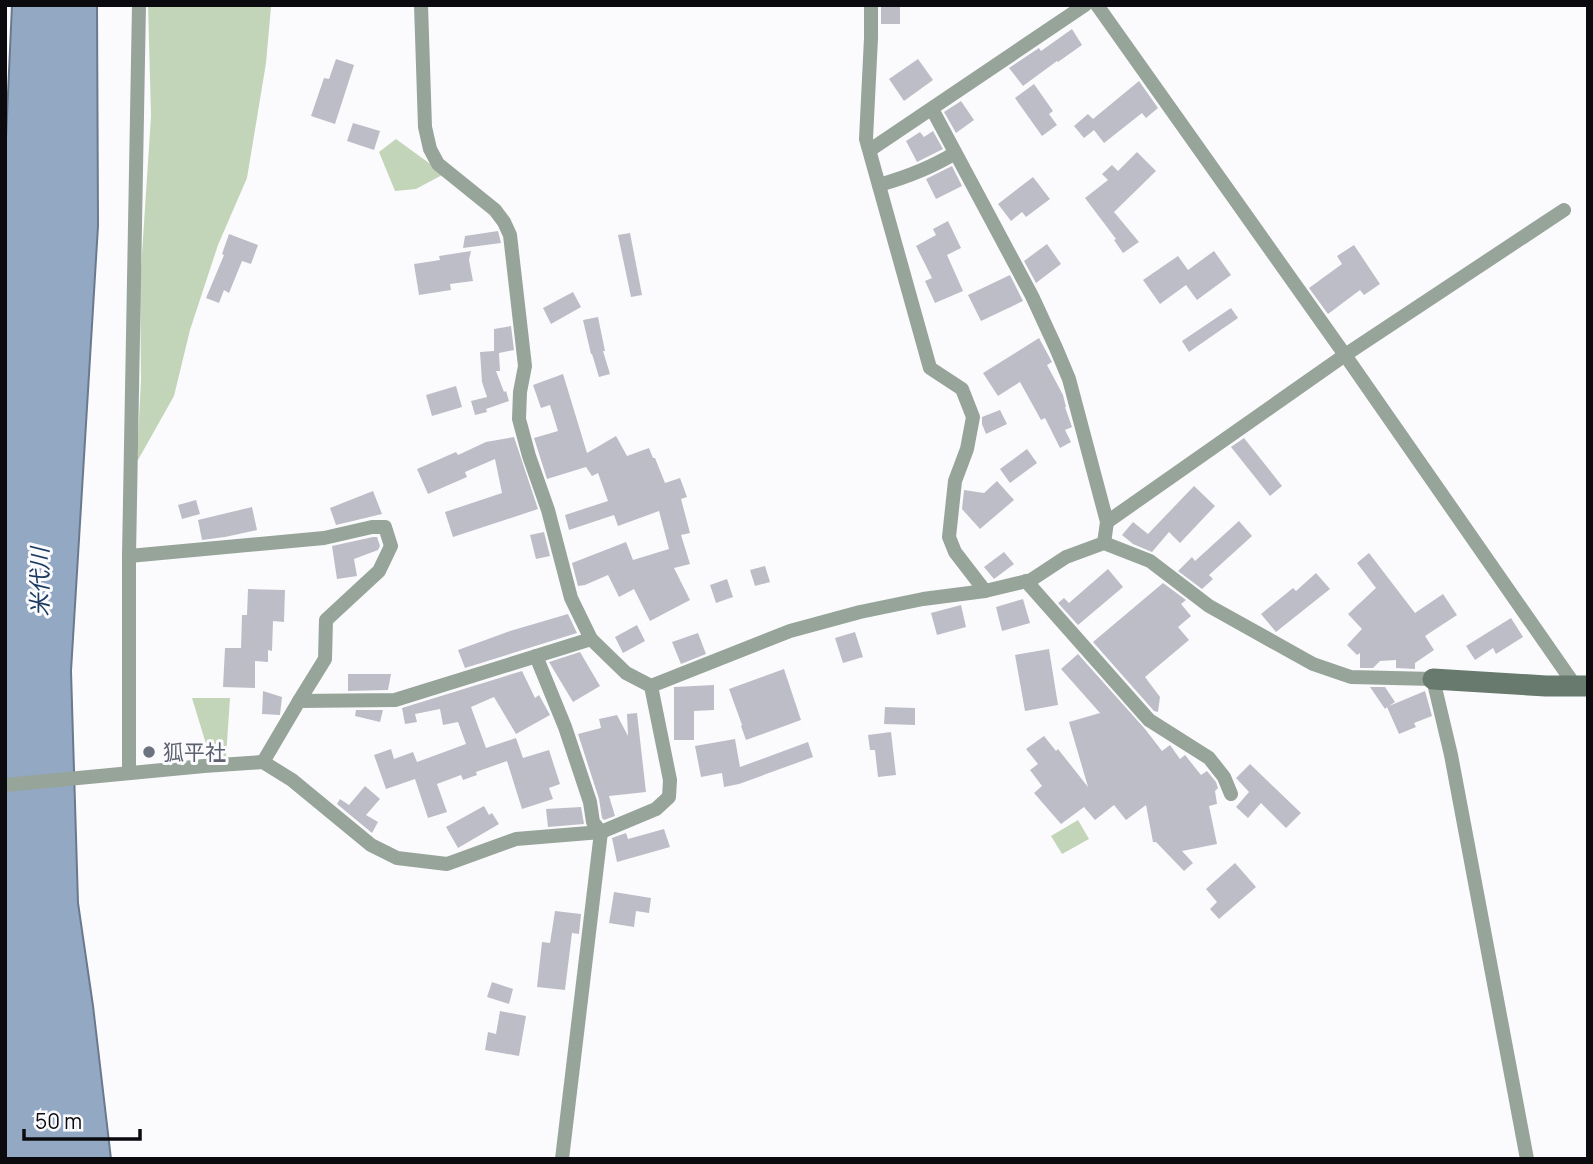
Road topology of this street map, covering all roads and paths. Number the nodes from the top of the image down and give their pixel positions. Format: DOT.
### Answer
graph roads {
  1 [pos="139,5"];
  2 [pos="421,5"];
  3 [pos="871,5"];
  4 [pos="1085,5"];
  5 [pos="1097,5"];
  6 [pos="932,109"];
  7 [pos="870,150"];
  8 [pos="955,153"];
  9 [pos="879,185"];
  10 [pos="1564,210"];
  11 [pos="1345,355"];
  12 [pos="1107,522"];
  13 [pos="1104,543"];
  14 [pos="129,556"];
  15 [pos="1026,581"];
  16 [pos="985,591"];
  17 [pos="591,639"];
  18 [pos="536,656"];
  19 [pos="1433,679"];
  20 [pos="651,686"];
  21 [pos="1582,687"];
  22 [pos="299,701"];
  23 [pos="263,762"];
  24 [pos="130,773"];
  25 [pos="5,785"];
  26 [pos="1231,794"];
  27 [pos="601,832"];
  28 [pos="562,1159"];
  29 [pos="1527,1159"];
  1 -- 14 [label="street"];
  2 -- 17 [label="street"];
  3 -- 7 [label="street"];
  4 -- 6 [label="street"];
  5 -- 11 [label="street"];
  6 -- 7 [label="street"];
  6 -- 8 [label="street"];
  7 -- 9 [label="street"];
  8 -- 9 [label="street"];
  8 -- 12 [label="street"];
  9 -- 16 [label="street"];
  10 -- 11 [label="street"];
  11 -- 12 [label="street"];
  11 -- 21 [label="street"];
  12 -- 13 [label="street"];
  13 -- 15 [label="street"];
  13 -- 19 [label="street"];
  14 -- 22 [label="street"];
  14 -- 24 [label="street"];
  15 -- 16 [label="street"];
  15 -- 26 [label="street"];
  16 -- 20 [label="street"];
  17 -- 18 [label="street"];
  17 -- 20 [label="street"];
  18 -- 22 [label="street"];
  18 -- 27 [label="street"];
  19 -- 21 [label="street"];
  19 -- 29 [label="street"];
  20 -- 27 [label="street"];
  22 -- 23 [label="street"];
  23 -- 24 [label="street"];
  23 -- 27 [label="street"];
  24 -- 25 [label="street"];
  27 -- 28 [label="street"];
}
